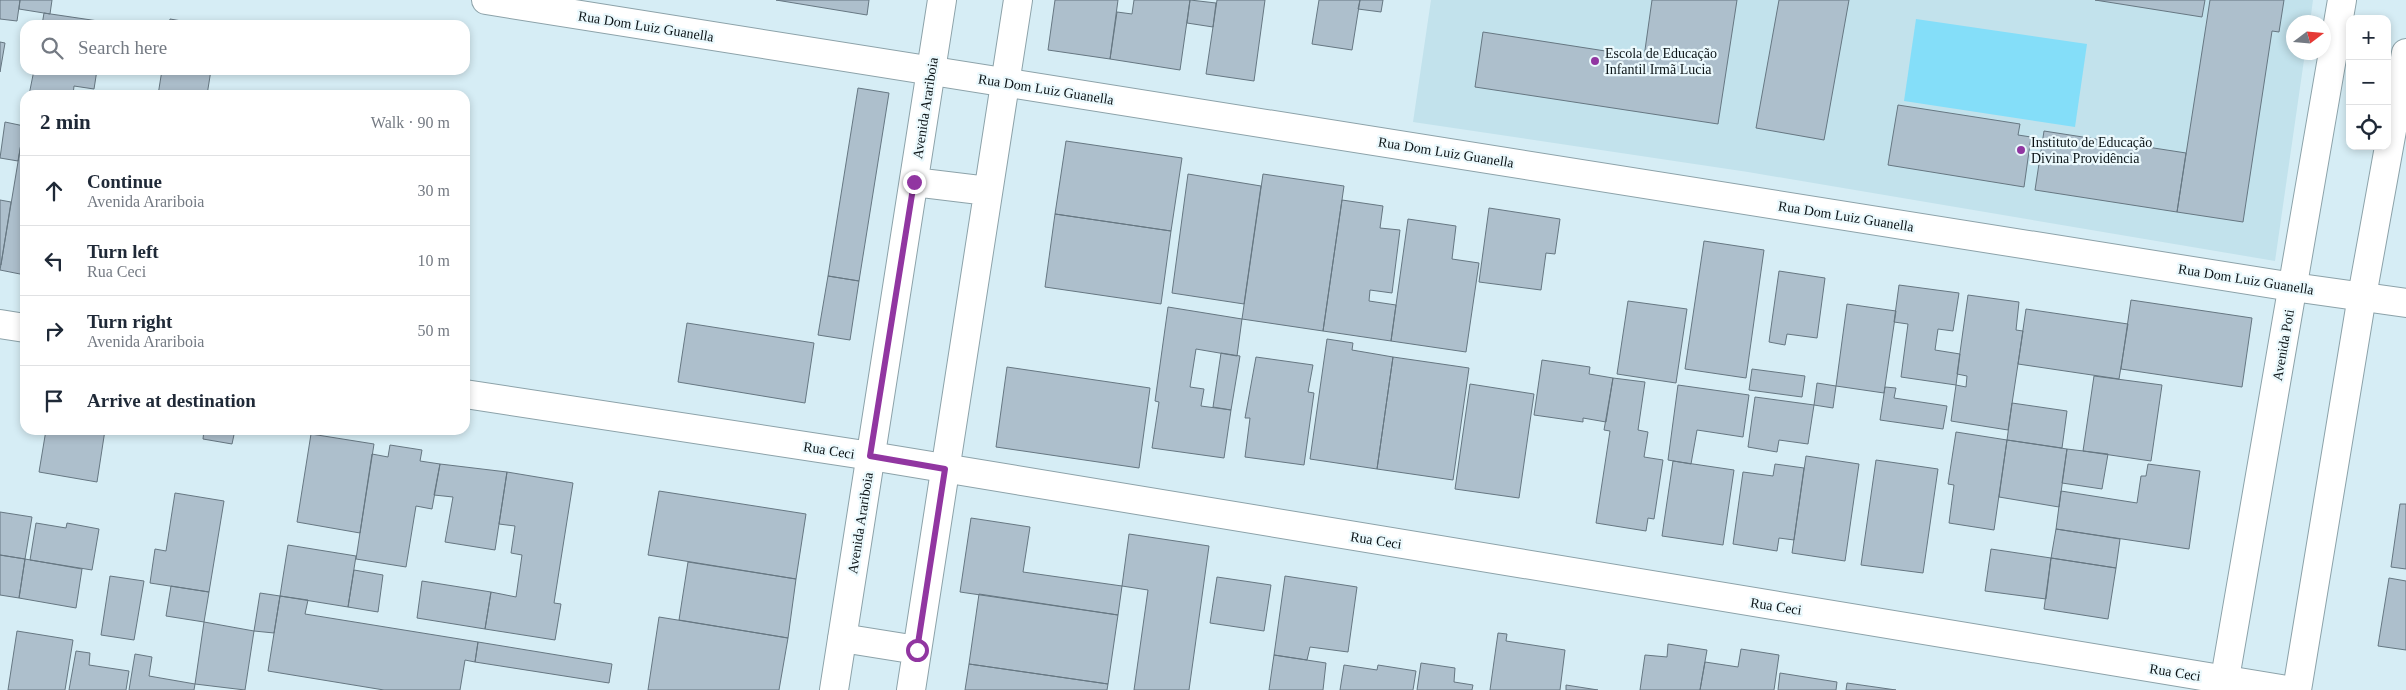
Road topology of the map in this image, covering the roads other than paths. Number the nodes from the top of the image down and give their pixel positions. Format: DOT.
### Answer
graph roads {
  1 [pos="486,0"];
  2 [pos="942,0"];
  3 [pos="1018,0"];
  4 [pos="2342,0"];
  5 [pos="2406,53"];
  6 [pos="930,72"];
  7 [pos="1005,82"];
  8 [pos="914,182"];
  9 [pos="988,191"];
  10 [pos="2293,287"];
  11 [pos="2362,296"];
  12 [pos="2406,303"];
  13 [pos="0,324"];
  14 [pos="20,327"];
  15 [pos="470,395"];
  16 [pos="870,456"];
  17 [pos="945,469"];
  18 [pos="842,638"];
  19 [pos="917,650"];
  20 [pos="2224,685"];
  21 [pos="834,690"];
  22 [pos="911,690"];
  23 [pos="2287,690"];
  24 [pos="2297,690"];
  1 -- 6 [label="street, Rua Dom Luiz Guanella"];
  2 -- 6 [label="street, Avenida Arariboia"];
  3 -- 7 [label="street"];
  4 -- 10 [label="street, Avenida Poti"];
  5 -- 11 [label="street"];
  6 -- 7 [label="street, Rua Dom Luiz Guanella"];
  6 -- 8 [label="street, Avenida Arariboia"];
  7 -- 9 [label="street"];
  7 -- 10 [label="street, Rua Dom Luiz Guanella"];
  8 -- 9 [label="street"];
  8 -- 16 [label="street, Avenida Arariboia"];
  9 -- 17 [label="street"];
  10 -- 11 [label="street, Rua Dom Luiz Guanella"];
  10 -- 20 [label="street, Avenida Poti"];
  11 -- 12 [label="street, Rua Dom Luiz Guanella"];
  11 -- 24 [label="street"];
  13 -- 14 [label="street"];
  15 -- 16 [label="street, Rua Ceci"];
  16 -- 17 [label="street, Rua Ceci"];
  16 -- 18 [label="street, Avenida Arariboia"];
  17 -- 19 [label="street"];
  17 -- 20 [label="street, Rua Ceci"];
  18 -- 19 [label="street"];
  18 -- 21 [label="street, Avenida Arariboia"];
  19 -- 22 [label="street"];
  20 -- 23 [label="street, Rua Ceci"];
}
